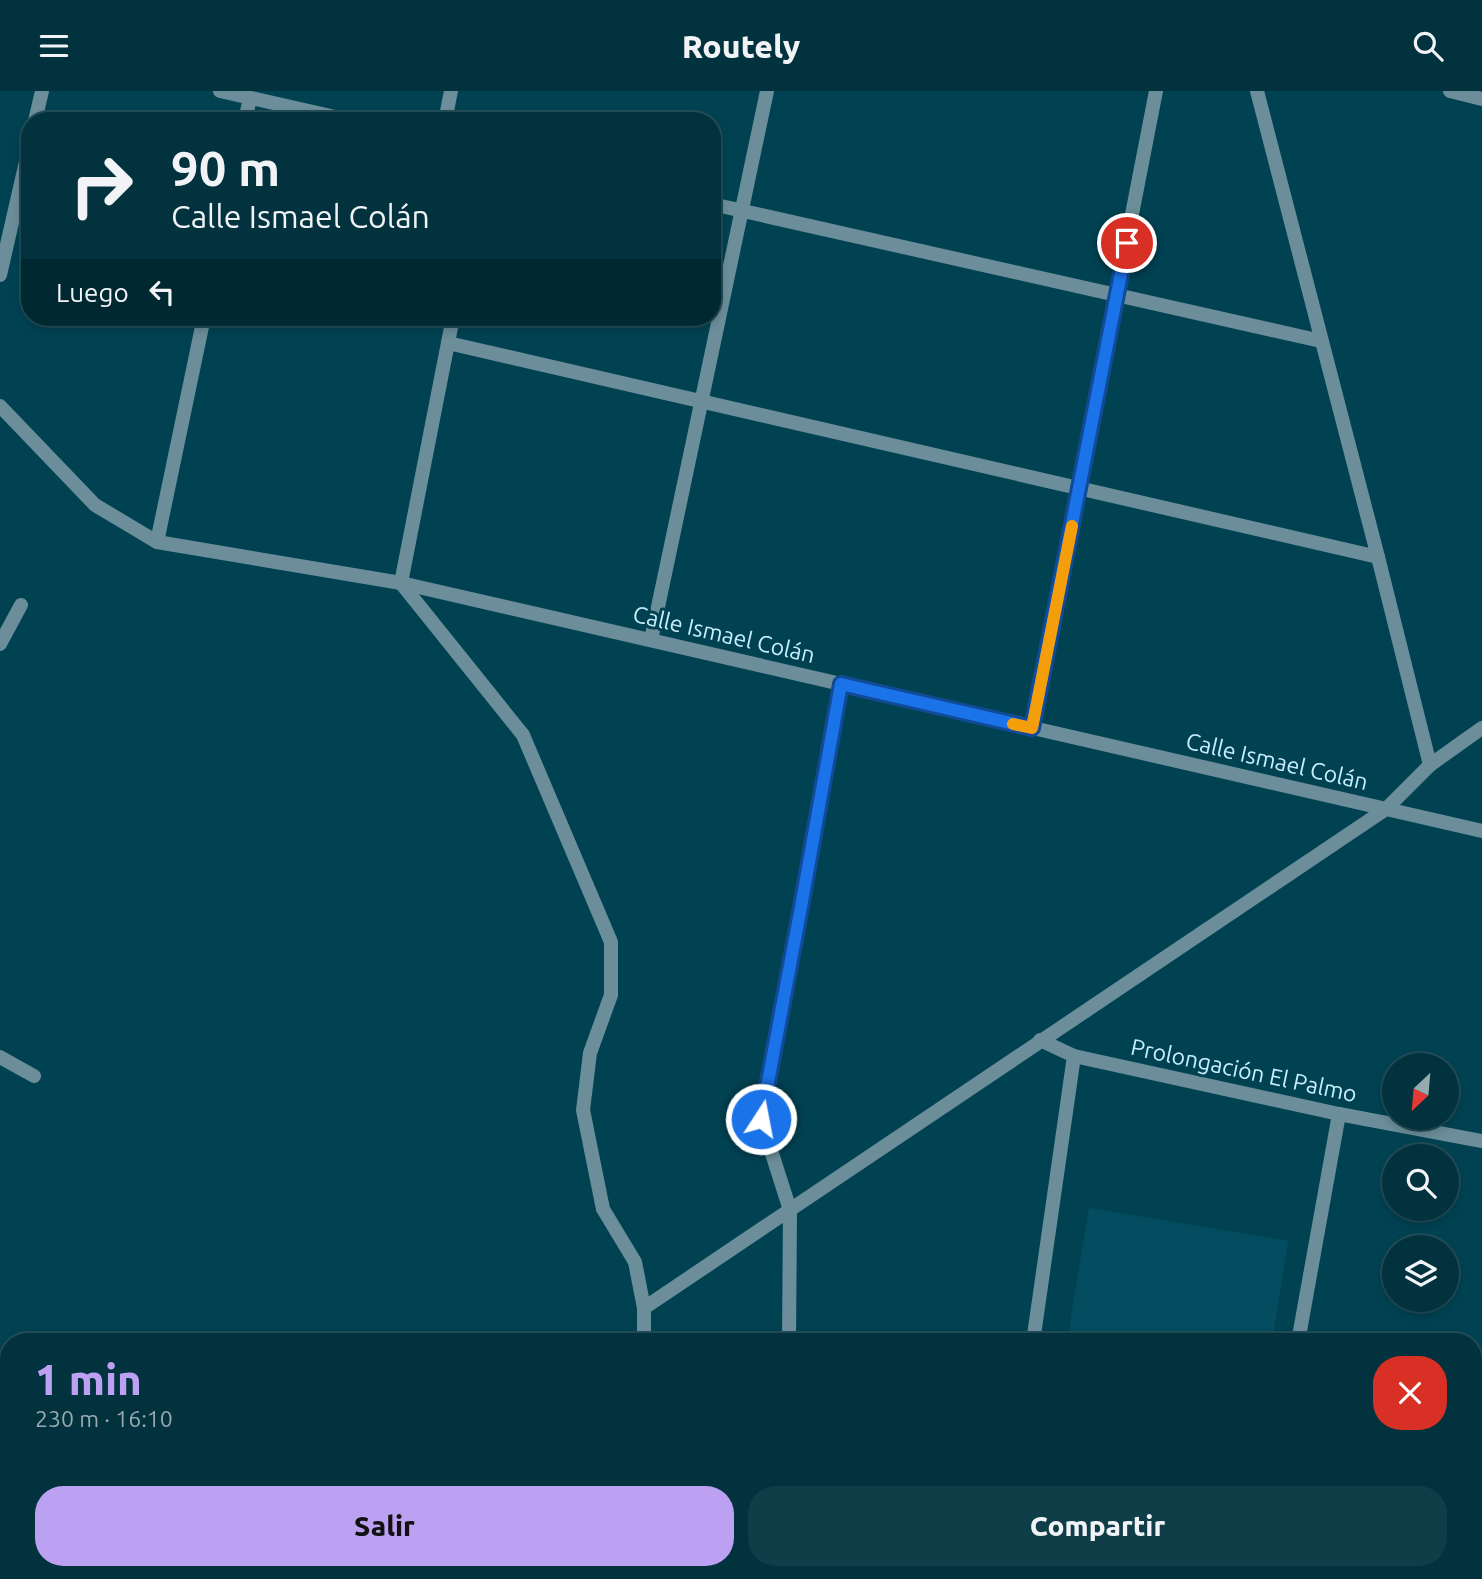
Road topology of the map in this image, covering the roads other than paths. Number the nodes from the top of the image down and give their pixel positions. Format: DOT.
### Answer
graph roads {
  1 [pos="42,91"];
  2 [pos="220,91"];
  3 [pos="451,91"];
  4 [pos="767,91"];
  5 [pos="1156,91"];
  6 [pos="1257,91"];
  7 [pos="1450,91"];
  8 [pos="250,98"];
  9 [pos="1482,99"];
  10 [pos="37,112"];
  11 [pos="247,112"];
  12 [pos="313,112"];
  13 [pos="447,112"];
  14 [pos="21,183"];
  15 [pos="721,206"];
  16 [pos="742,211"];
  17 [pos="0,275"];
  18 [pos="1117,294"];
  19 [pos="721,311"];
  20 [pos="202,326"];
  21 [pos="451,326"];
  22 [pos="718,326"];
  23 [pos="1321,341"];
  24 [pos="448,343"];
  25 [pos="702,402"];
  26 [pos="0,406"];
  27 [pos="1079,488"];
  28 [pos="157,542"];
  29 [pos="1378,557"];
  30 [pos="401,583"];
  31 [pos="21,605"];
  32 [pos="652,640"];
  33 [pos="0,645"];
  34 [pos="841,684"];
  35 [pos="1032,728"];
  36 [pos="1482,728"];
  37 [pos="1430,765"];
  38 [pos="1386,809"];
  39 [pos="1482,831"];
  40 [pos="1041,1040"];
  41 [pos="0,1056"];
  42 [pos="1074,1056"];
  43 [pos="34,1076"];
  44 [pos="1339,1114"];
  45 [pos="1482,1141"];
  46 [pos="790,1210"];
  47 [pos="644,1308"];
  48 [pos="644,1333"];
  49 [pos="789,1333"];
  50 [pos="1034,1333"];
  51 [pos="1300,1333"];
  1 -- 10 [label="street"];
  2 -- 8 [label="street"];
  3 -- 13 [label="street"];
  4 -- 16 [label="street"];
  5 -- 18 [label="street"];
  6 -- 23 [label="street"];
  7 -- 9 [label="street"];
  8 -- 11 [label="street"];
  8 -- 12 [label="street"];
  14 -- 17 [label="street"];
  15 -- 16 [label="street"];
  16 -- 18 [label="street"];
  16 -- 19 [label="street"];
  18 -- 23 [label="street"];
  18 -- 27 [label="street"];
  20 -- 28 [label="street"];
  21 -- 24 [label="street"];
  22 -- 25 [label="street"];
  23 -- 29 [label="street"];
  24 -- 25 [label="street"];
  24 -- 30 [label="street"];
  25 -- 27 [label="street"];
  25 -- 32 [label="street"];
  26 -- 28 [label="street, Calle Ismael Colán"];
  27 -- 29 [label="street"];
  27 -- 35 [label="street"];
  28 -- 30 [label="street, Calle Ismael Colán"];
  29 -- 37 [label="street"];
  30 -- 32 [label="street, Calle Ismael Colán"];
  30 -- 47 [label="street"];
  31 -- 33 [label="street"];
  32 -- 34 [label="street, Calle Ismael Colán"];
  34 -- 35 [label="street, Calle Ismael Colán"];
  34 -- 46 [label="street"];
  35 -- 38 [label="street, Calle Ismael Colán"];
  36 -- 37 [label="street"];
  37 -- 38 [label="street"];
  38 -- 39 [label="street, Calle Ismael Colán"];
  38 -- 40 [label="street"];
  40 -- 42 [label="street, Prolongación El Palmo"];
  40 -- 46 [label="street"];
  41 -- 43 [label="street"];
  42 -- 44 [label="street, Prolongación El Palmo"];
  42 -- 50 [label="street"];
  44 -- 45 [label="street, Prolongación El Palmo"];
  44 -- 51 [label="street"];
  46 -- 47 [label="street"];
  46 -- 49 [label="street"];
  47 -- 48 [label="street"];
}
